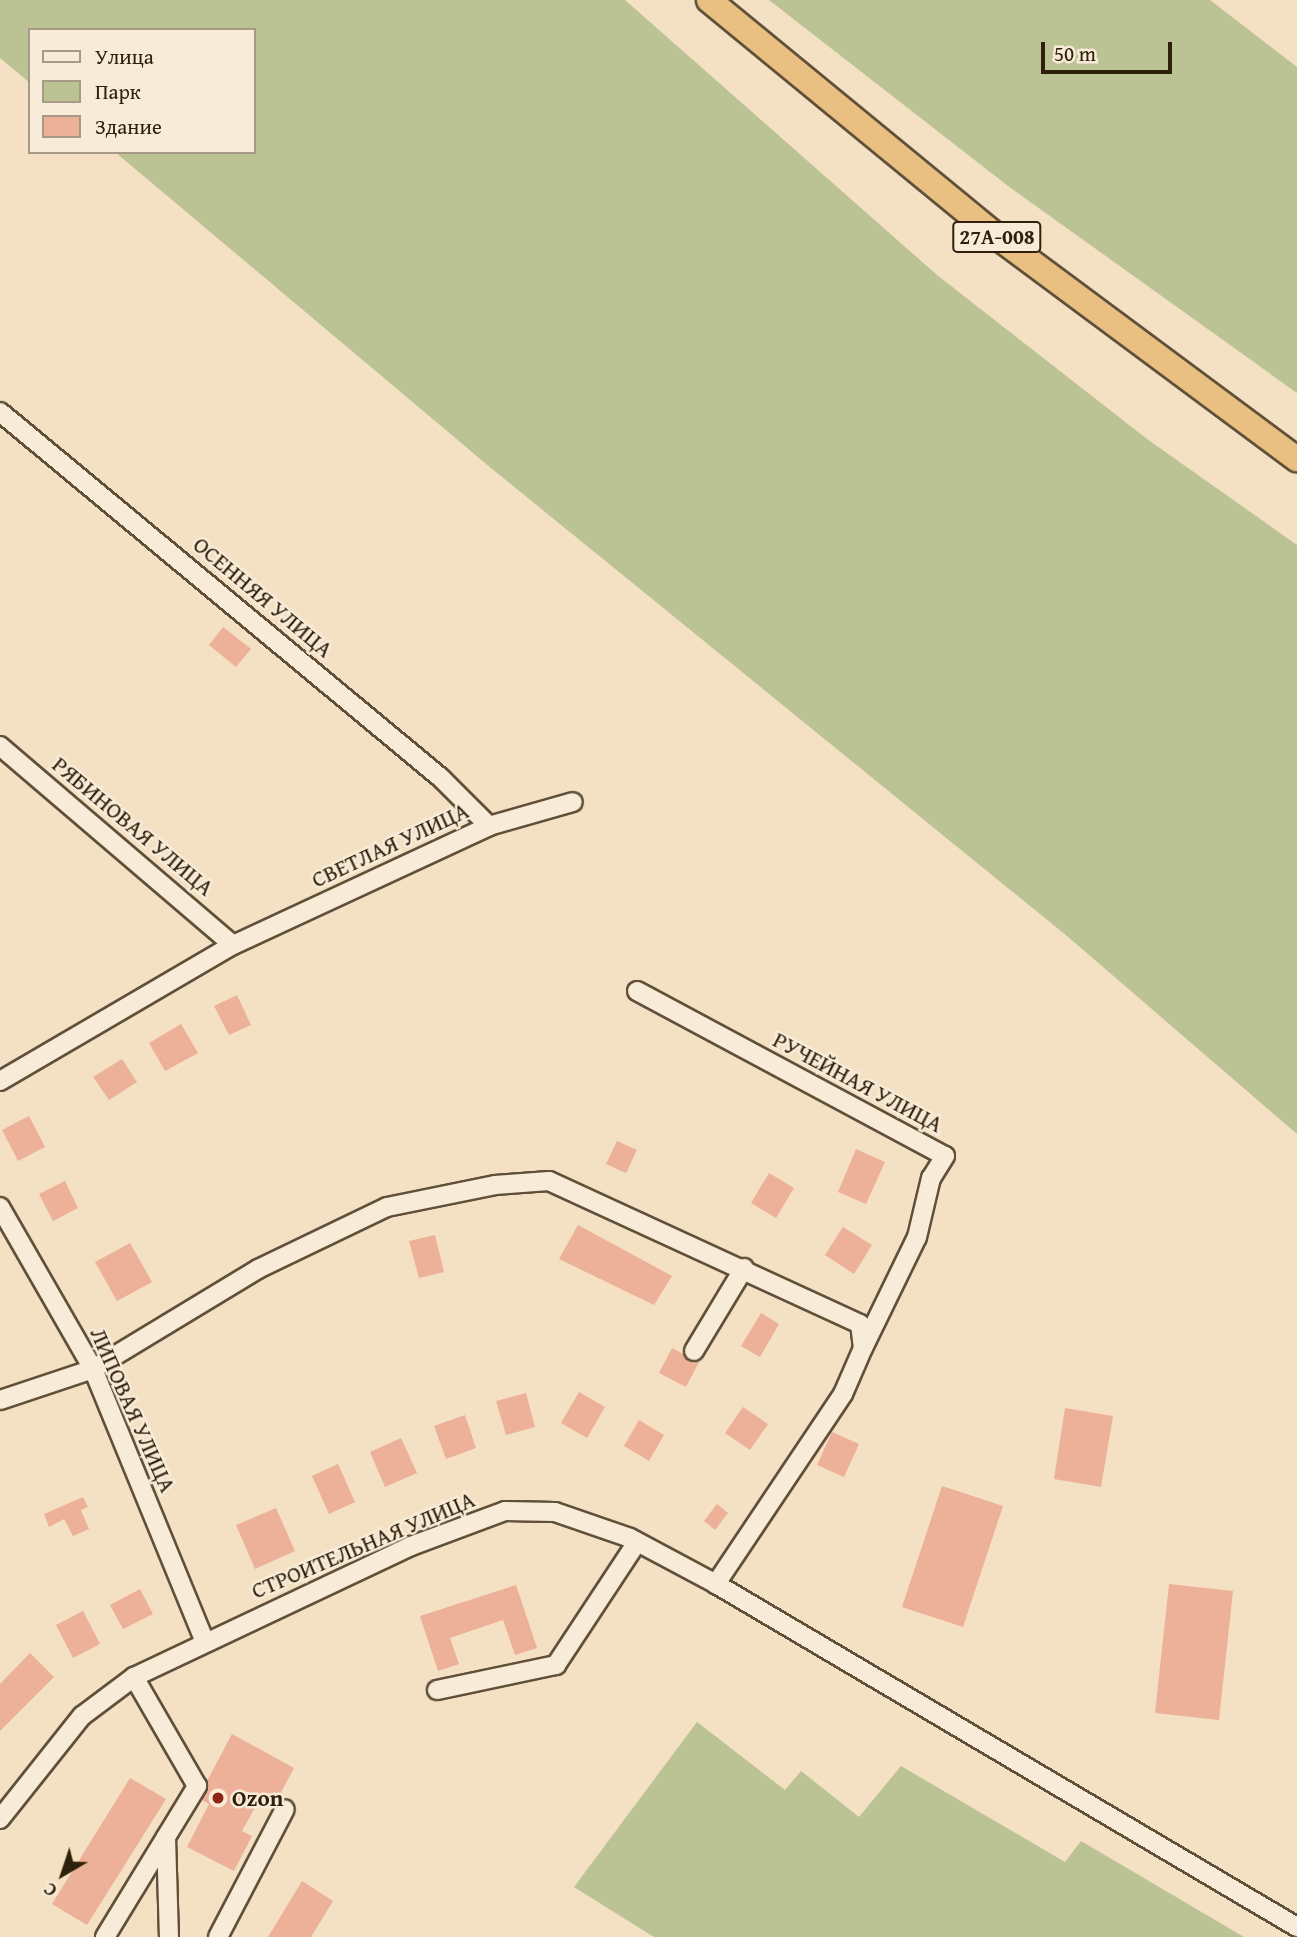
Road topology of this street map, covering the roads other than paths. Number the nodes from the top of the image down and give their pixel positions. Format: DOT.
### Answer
graph roads {
  1 [pos="709,0"];
  2 [pos="0,412"];
  3 [pos="1297,459"];
  4 [pos="0,746"];
  5 [pos="573,802"];
  6 [pos="489,826"];
  7 [pos="233,944"];
  8 [pos="637,991"];
  9 [pos="0,1081"];
  10 [pos="0,1207"];
  11 [pos="744,1268"];
  12 [pos="863,1348"];
  13 [pos="694,1351"];
  14 [pos="93,1369"];
  15 [pos="0,1400"];
  16 [pos="637,1542"];
  17 [pos="716,1584"];
  18 [pos="205,1642"];
  19 [pos="134,1677"];
  20 [pos="436,1690"];
  21 [pos="285,1809"];
  22 [pos="0,1819"];
  23 [pos="166,1837"];
  24 [pos="1297,1927"];
  25 [pos="105,1937"];
  26 [pos="169,1937"];
  27 [pos="218,1937"];
  1 -- 3 [label="highway, 27А-008"];
  2 -- 6 [label="street, ОСЕННЯЯ УЛИЦА"];
  4 -- 7 [label="street, РЯБИНОВАЯ УЛИЦА"];
  5 -- 6 [label="street, СВЕТЛАЯ УЛИЦА"];
  6 -- 7 [label="street, СВЕТЛАЯ УЛИЦА"];
  7 -- 9 [label="street, СВЕТЛАЯ УЛИЦА"];
  8 -- 12 [label="street, РУЧЕЙНАЯ УЛИЦА"];
  10 -- 14 [label="street, ЛИПОВАЯ УЛИЦА"];
  11 -- 12 [label="street"];
  11 -- 13 [label="street"];
  11 -- 14 [label="street"];
  12 -- 17 [label="street"];
  14 -- 15 [label="street"];
  14 -- 18 [label="street, ЛИПОВАЯ УЛИЦА"];
  16 -- 17 [label="street, СТРОИТЕЛЬНАЯ УЛИЦА"];
  16 -- 18 [label="street, СТРОИТЕЛЬНАЯ УЛИЦА"];
  16 -- 20 [label="street"];
  17 -- 24 [label="street, СТРОИТЕЛЬНАЯ УЛИЦА"];
  18 -- 19 [label="street, СТРОИТЕЛЬНАЯ УЛИЦА"];
  19 -- 22 [label="street, СТРОИТЕЛЬНАЯ УЛИЦА"];
  19 -- 23 [label="street"];
  21 -- 27 [label="street"];
  23 -- 25 [label="street"];
  23 -- 26 [label="street"];
}
